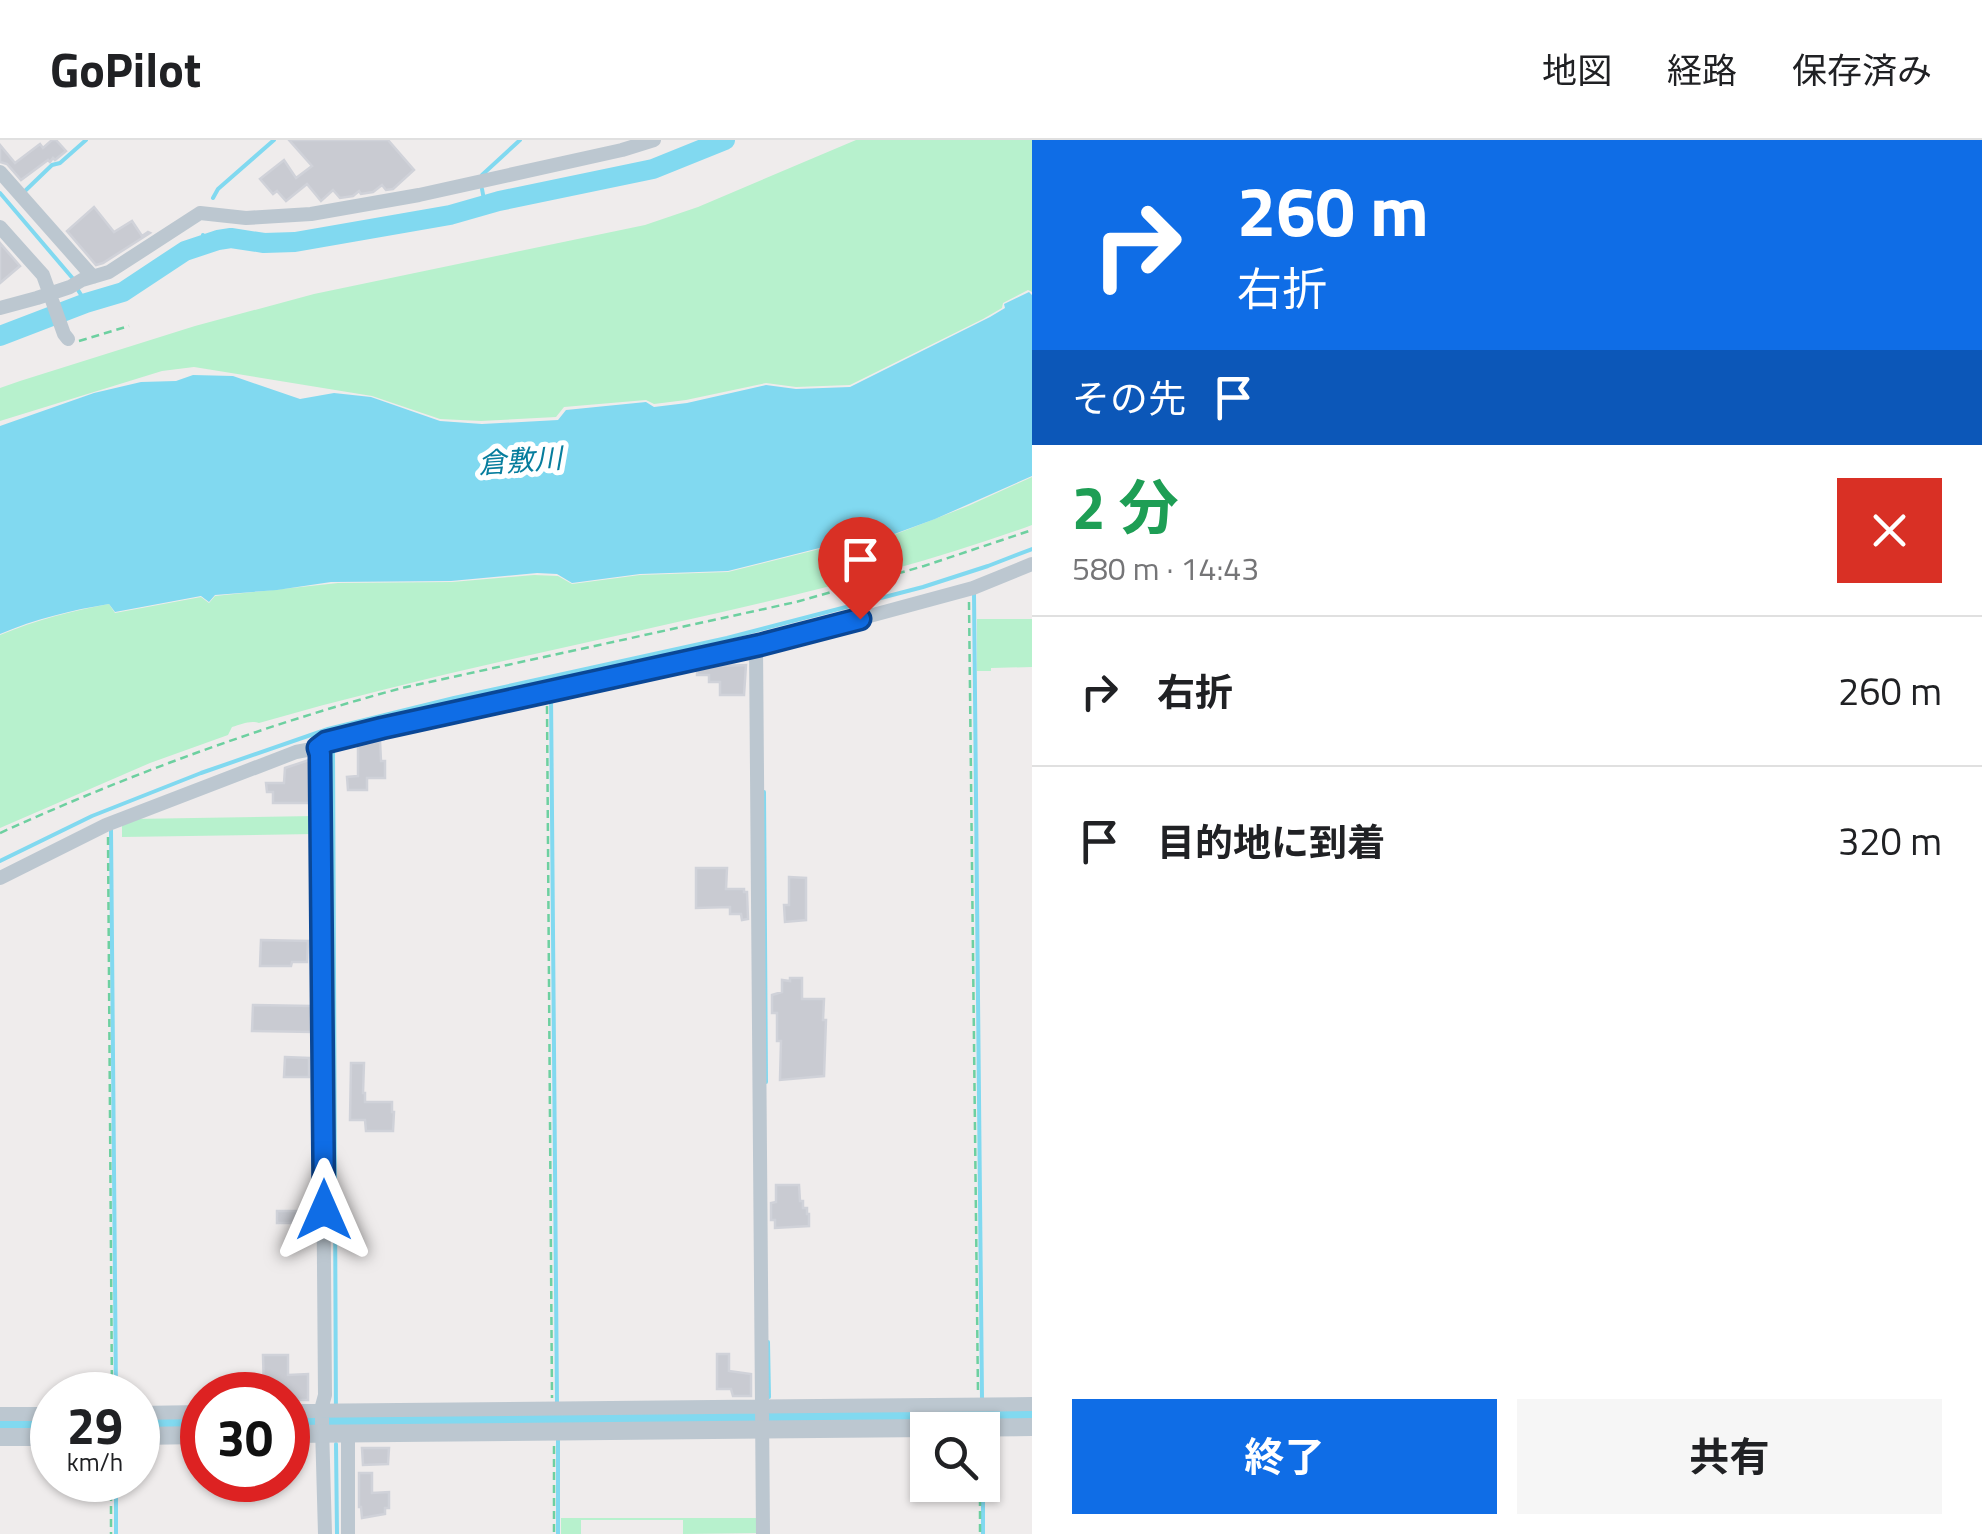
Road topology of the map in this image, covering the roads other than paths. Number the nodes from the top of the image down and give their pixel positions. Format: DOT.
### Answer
graph roads {
  1 [pos="654,140"];
  2 [pos="0,172"];
  3 [pos="0,226"];
  4 [pos="82,281"];
  5 [pos="52,294"];
  6 [pos="0,308"];
  7 [pos="65,333"];
  8 [pos="1032,564"];
  9 [pos="760,645"];
  10 [pos="327,744"];
  11 [pos="0,878"];
  12 [pos="1032,1404"];
  13 [pos="983,1412"];
  14 [pos="0,1414"];
  15 [pos="30,1414"];
  16 [pos="910,1414"];
  17 [pos="310,1415"];
  18 [pos="762,1416"];
  19 [pos="327,1418"];
  20 [pos="1000,1419"];
  21 [pos="550,1420"];
  22 [pos="310,1425"];
  23 [pos="1032,1427"];
  24 [pos="348,1433"];
  25 [pos="30,1437"];
  26 [pos="0,1438"];
  27 [pos="325,1534"];
  28 [pos="348,1534"];
  29 [pos="763,1534"];
  1 -- 4 [label="street"];
  2 -- 4 [label="street"];
  3 -- 5 [label="street"];
  4 -- 5 [label="street"];
  5 -- 6 [label="street"];
  5 -- 7 [label="street"];
  8 -- 9 [label="street"];
  9 -- 10 [label="street"];
  9 -- 18 [label="street"];
  10 -- 11 [label="street"];
  10 -- 19 [label="street"];
  12 -- 13 [label="street"];
  14 -- 15 [label="street"];
  16 -- 18 [label="street"];
  17 -- 19 [label="street"];
  18 -- 21 [label="street"];
  18 -- 29 [label="street"];
  19 -- 21 [label="street"];
  19 -- 22 [label="street"];
  19 -- 24 [label="street"];
  19 -- 27 [label="street"];
  20 -- 23 [label="street"];
  21 -- 24 [label="street"];
  24 -- 28 [label="street"];
  25 -- 26 [label="street"];
}
